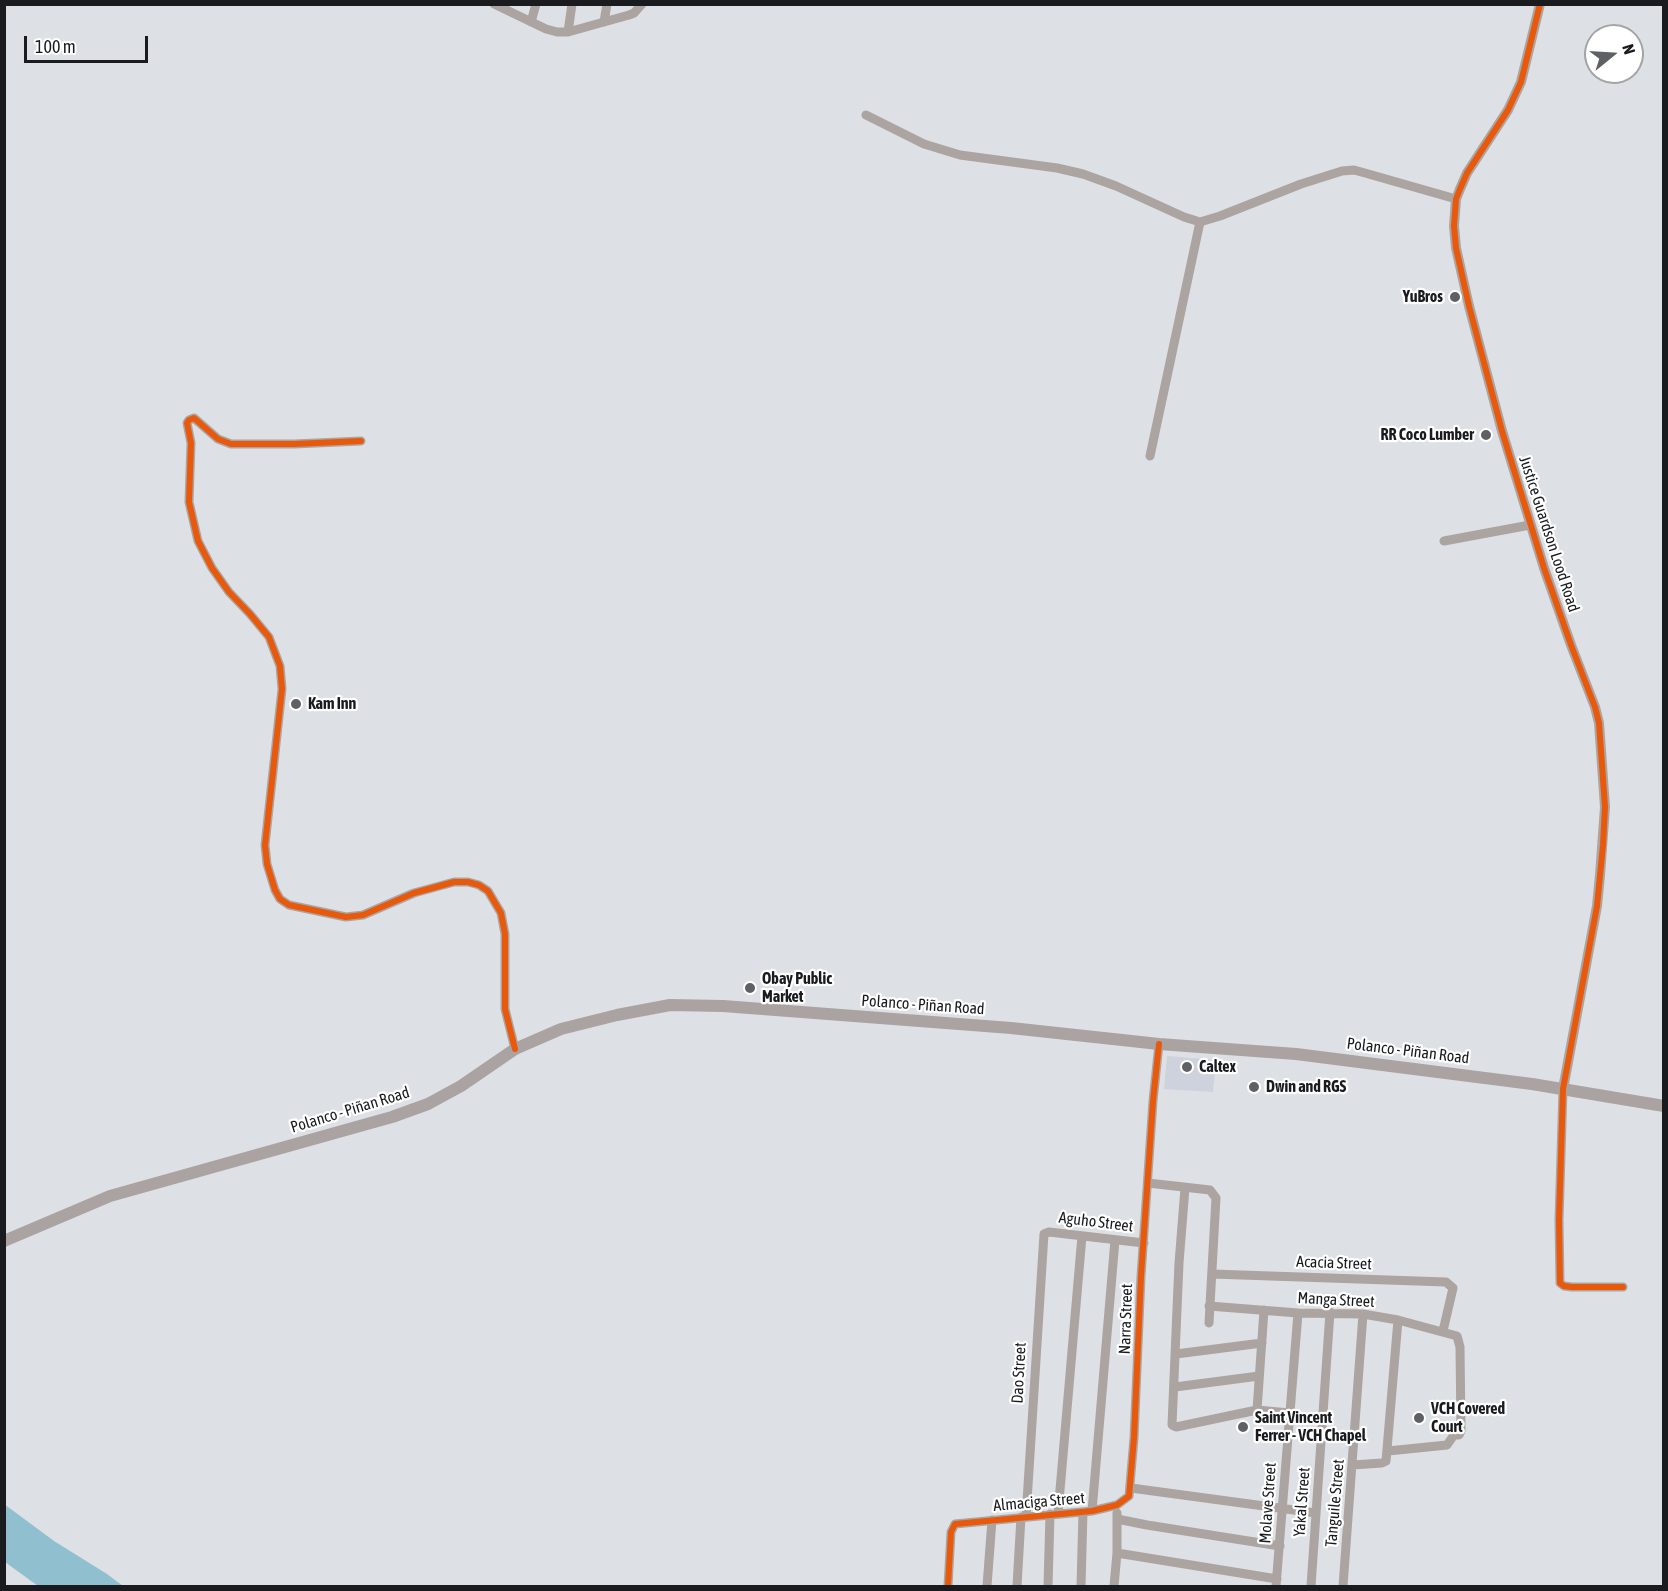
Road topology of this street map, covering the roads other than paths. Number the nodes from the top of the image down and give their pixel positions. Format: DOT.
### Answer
graph roads {
  1 [pos="536,4"];
  2 [pos="572,4"];
  3 [pos="608,4"];
  4 [pos="642,4"];
  5 [pos="1540,4"];
  6 [pos="500,6"];
  7 [pos="531,22"];
  8 [pos="604,22"];
  9 [pos="568,32"];
  10 [pos="866,115"];
  11 [pos="1456,199"];
  12 [pos="1200,222"];
  13 [pos="361,441"];
  14 [pos="1150,456"];
  15 [pos="1530,525"];
  16 [pos="1444,541"];
  17 [pos="1159,1044"];
  18 [pos="515,1049"];
  19 [pos="1563,1089"];
  20 [pos="1664,1106"];
  21 [pos="1148,1183"];
  22 [pos="1185,1188"];
  23 [pos="1045,1232"];
  24 [pos="1082,1236"];
  25 [pos="1115,1240"];
  26 [pos="4,1241"];
  27 [pos="1144,1243"];
  28 [pos="1212,1274"];
  29 [pos="1623,1287"];
  30 [pos="1209,1306"];
  31 [pos="1264,1310"];
  32 [pos="1330,1312"];
  33 [pos="1298,1313"];
  34 [pos="1363,1314"];
  35 [pos="1398,1320"];
  36 [pos="1209,1323"];
  37 [pos="1443,1331"];
  38 [pos="1262,1343"];
  39 [pos="1176,1354"];
  40 [pos="1259,1376"];
  41 [pos="1175,1387"];
  42 [pos="1257,1410"];
  43 [pos="1289,1413"];
  44 [pos="1387,1456"];
  45 [pos="1353,1465"];
  46 [pos="1131,1488"];
  47 [pos="1121,1502"];
  48 [pos="1282,1510"];
  49 [pos="1087,1511"];
  50 [pos="1316,1513"];
  51 [pos="1054,1514"];
  52 [pos="1023,1517"];
  53 [pos="1117,1519"];
  54 [pos="992,1520"];
  55 [pos="1280,1546"];
  56 [pos="1117,1553"];
  57 [pos="1276,1583"];
  58 [pos="1115,1586"];
  59 [pos="948,1587"];
  60 [pos="987,1587"];
  61 [pos="1017,1587"];
  62 [pos="1048,1587"];
  63 [pos="1081,1587"];
  64 [pos="1311,1587"];
  65 [pos="1343,1587"];
  1 -- 7 [label="street"];
  2 -- 9 [label="street"];
  3 -- 8 [label="street"];
  4 -- 8 [label="street"];
  5 -- 11 [label="street, Justice Guardson Lood Road"];
  6 -- 7 [label="street"];
  7 -- 9 [label="street"];
  8 -- 9 [label="street"];
  10 -- 12 [label="street"];
  11 -- 12 [label="street"];
  11 -- 15 [label="street, Justice Guardson Lood Road"];
  12 -- 14 [label="street"];
  13 -- 18 [label="street"];
  15 -- 16 [label="street"];
  15 -- 19 [label="street, Justice Guardson Lood Road"];
  17 -- 18 [label="main road, Polanco - Piñan Road"];
  17 -- 19 [label="main road, Polanco - Piñan Road"];
  17 -- 21 [label="street, Narra Street"];
  18 -- 26 [label="main road, Polanco - Piñan Road"];
  19 -- 20 [label="main road, Polanco - Piñan Road"];
  19 -- 29 [label="street"];
  21 -- 22 [label="street"];
  21 -- 27 [label="street, Narra Street"];
  22 -- 28 [label="street"];
  22 -- 39 [label="street"];
  23 -- 24 [label="street, Aguho Street"];
  23 -- 52 [label="street, Dao Street"];
  24 -- 25 [label="street, Aguho Street"];
  24 -- 51 [label="street"];
  25 -- 27 [label="street, Aguho Street"];
  25 -- 49 [label="street"];
  27 -- 46 [label="street, Narra Street"];
  28 -- 30 [label="street"];
  28 -- 37 [label="street, Acacia Street"];
  30 -- 31 [label="street, Manga Street"];
  30 -- 36 [label="street"];
  31 -- 33 [label="street, Manga Street"];
  31 -- 38 [label="street"];
  32 -- 33 [label="street, Manga Street"];
  32 -- 34 [label="street, Manga Street"];
  32 -- 50 [label="street, Yakal Street"];
  33 -- 43 [label="street, Molave Street"];
  34 -- 35 [label="street, Manga Street"];
  34 -- 45 [label="street, Tanguile Street"];
  35 -- 37 [label="street, Manga Street"];
  35 -- 44 [label="street"];
  37 -- 44 [label="street, Manga Street"];
  38 -- 39 [label="street"];
  38 -- 40 [label="street"];
  39 -- 41 [label="street"];
  40 -- 41 [label="street"];
  40 -- 42 [label="street"];
  41 -- 42 [label="street"];
  42 -- 43 [label="street"];
  43 -- 48 [label="street, Molave Street"];
  44 -- 45 [label="street"];
  45 -- 65 [label="street, Tanguile Street"];
  46 -- 47 [label="street, Narra Street"];
  46 -- 48 [label="street"];
  47 -- 49 [label="street, Almaciga Street"];
  47 -- 53 [label="street"];
  48 -- 50 [label="street"];
  48 -- 55 [label="street, Molave Street"];
  49 -- 51 [label="street, Almaciga Street"];
  49 -- 63 [label="street"];
  50 -- 64 [label="street, Yakal Street"];
  51 -- 52 [label="street, Almaciga Street"];
  51 -- 62 [label="street"];
  52 -- 54 [label="street, Almaciga Street"];
  52 -- 61 [label="street, Dao Street"];
  53 -- 55 [label="street"];
  53 -- 56 [label="street"];
  54 -- 59 [label="street, Almaciga Street"];
  54 -- 60 [label="street"];
  55 -- 57 [label="street, Molave Street"];
  56 -- 57 [label="street"];
  56 -- 58 [label="street"];
}
